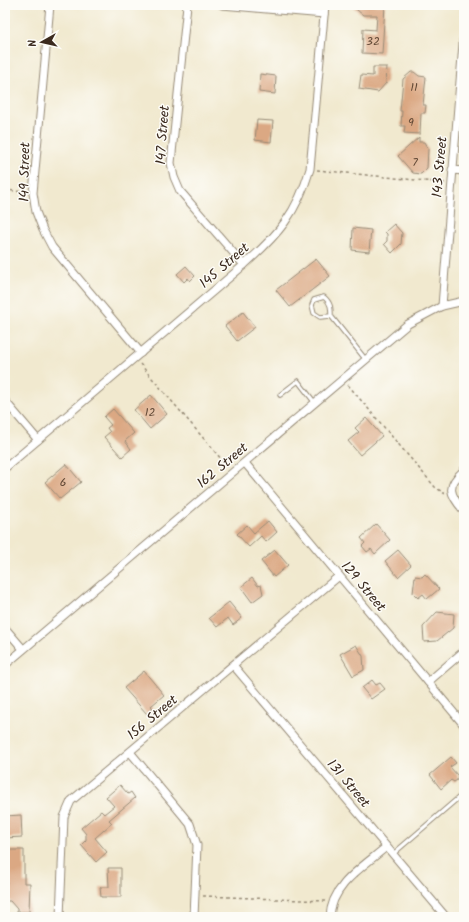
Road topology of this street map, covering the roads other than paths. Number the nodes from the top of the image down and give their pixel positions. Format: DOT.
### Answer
graph roads {
  1 [pos="50,5"];
  2 [pos="187,5"];
  3 [pos="222,5"];
  4 [pos="324,5"];
  5 [pos="324,14"];
  6 [pos="464,30"];
  7 [pos="452,170"];
  8 [pos="464,171"];
  9 [pos="244,265"];
  10 [pos="464,301"];
  11 [pos="442,306"];
  12 [pos="330,316"];
  13 [pos="141,353"];
  14 [pos="366,360"];
  15 [pos="280,395"];
  16 [pos="5,401"];
  17 [pos="315,403"];
  18 [pos="38,440"];
  19 [pos="245,463"];
  20 [pos="5,468"];
  21 [pos="464,470"];
  22 [pos="464,511"];
  23 [pos="339,576"];
  24 [pos="5,628"];
  25 [pos="23,649"];
  26 [pos="464,652"];
  27 [pos="5,665"];
  28 [pos="233,665"];
  29 [pos="428,682"];
  30 [pos="464,725"];
  31 [pos="130,752"];
  32 [pos="464,792"];
  33 [pos="386,847"];
  34 [pos="393,854"];
  35 [pos="60,917"];
  36 [pos="194,917"];
  37 [pos="330,917"];
  38 [pos="446,917"];
  1 -- 13 [label="street, 149 Street"];
  2 -- 9 [label="street, 147 Street"];
  3 -- 5 [label="street"];
  4 -- 5 [label="street, 145 Street"];
  5 -- 9 [label="street, 145 Street"];
  6 -- 7 [label="street, 143 Street"];
  7 -- 8 [label="street"];
  7 -- 11 [label="street, 143 Street"];
  9 -- 13 [label="street, 145 Street"];
  10 -- 11 [label="street, 162 Street"];
  11 -- 14 [label="street, 162 Street"];
  12 -- 12 [label="lane"];
  12 -- 14 [label="lane"];
  13 -- 18 [label="street, 145 Street"];
  14 -- 17 [label="street, 162 Street"];
  15 -- 17 [label="lane"];
  16 -- 18 [label="street"];
  17 -- 19 [label="street, 162 Street"];
  18 -- 20 [label="street, 145 Street"];
  19 -- 23 [label="street, 129 Street"];
  19 -- 25 [label="street, 162 Street"];
  21 -- 22 [label="street"];
  23 -- 28 [label="street, 156 Street"];
  23 -- 29 [label="street, 129 Street"];
  24 -- 25 [label="street"];
  25 -- 27 [label="street, 162 Street"];
  26 -- 29 [label="street"];
  28 -- 31 [label="street, 156 Street"];
  28 -- 33 [label="street, 131 Street"];
  29 -- 30 [label="street, 129 Street"];
  31 -- 35 [label="street, 156 Street"];
  31 -- 36 [label="street"];
  32 -- 34 [label="lane"];
  33 -- 34 [label="street, 131 Street"];
  33 -- 37 [label="street"];
  34 -- 38 [label="street, 131 Street"];
}
